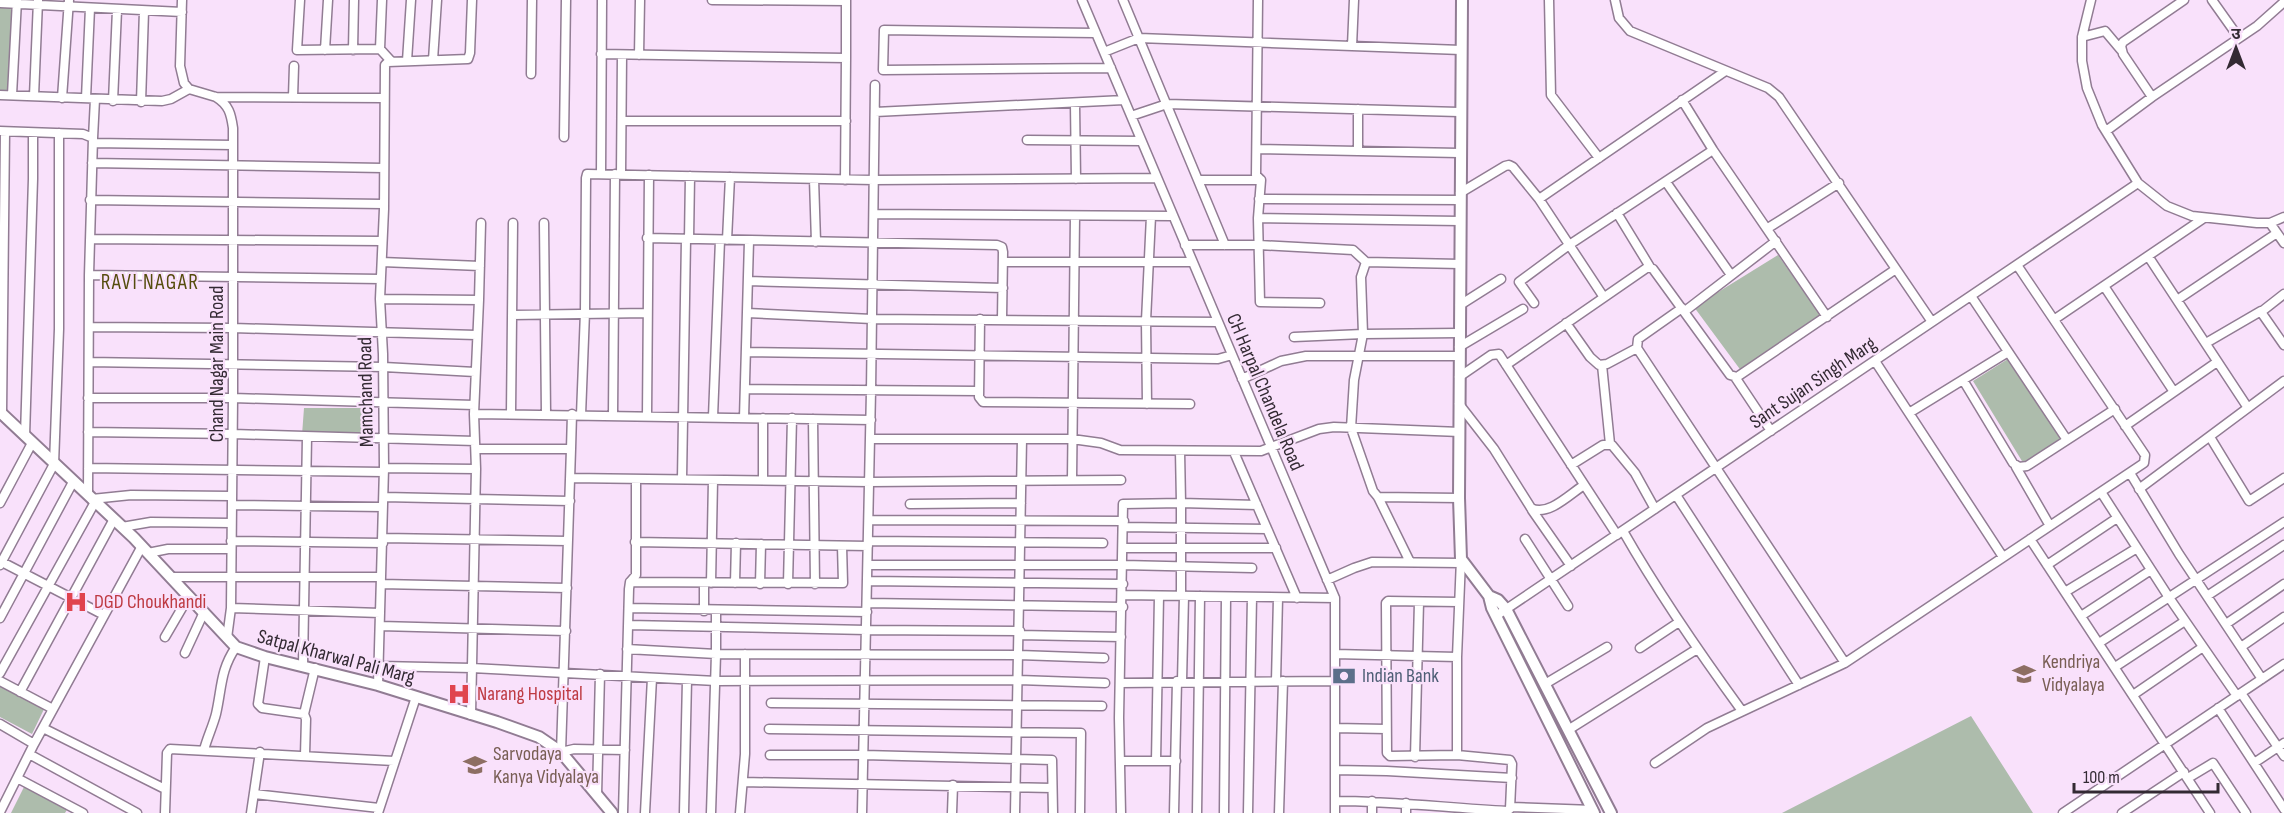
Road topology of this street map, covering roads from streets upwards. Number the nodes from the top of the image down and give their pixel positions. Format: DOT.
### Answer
graph roads {
  1 [pos="182,0"];
  2 [pos="300,0"];
  3 [pos="327,0"];
  4 [pos="354,0"];
  5 [pos="382,0"];
  6 [pos="411,0"];
  7 [pos="437,0"];
  8 [pos="472,0"];
  9 [pos="532,0"];
  10 [pos="566,0"];
  11 [pos="602,0"];
  12 [pos="640,0"];
  13 [pos="712,0"];
  14 [pos="846,0"];
  15 [pos="1082,0"];
  16 [pos="1123,0"];
  17 [pos="1258,0"];
  18 [pos="1354,0"];
  19 [pos="1462,0"];
  20 [pos="1549,0"];
  21 [pos="1615,0"];
  22 [pos="2091,0"];
  23 [pos="2184,0"];
  24 [pos="2212,0"];
  25 [pos="2,2"];
  26 [pos="17,2"];
  27 [pos="2282,2"];
  28 [pos="38,3"];
  29 [pos="68,3"];
  30 [pos="90,8"];
  31 [pos="117,10"];
  32 [pos="144,11"];
  33 [pos="182,12"];
  34 [pos="1095,33"];
  35 [pos="2082,37"];
  36 [pos="1139,38"];
  37 [pos="2239,38"];
  38 [pos="1258,42"];
  39 [pos="1352,46"];
  40 [pos="380,49"];
  41 [pos="325,50"];
  42 [pos="353,50"];
  43 [pos="1461,50"];
  44 [pos="2121,50"];
  45 [pos="1104,52"];
  46 [pos="602,54"];
  47 [pos="622,55"];
  48 [pos="639,55"];
  49 [pos="846,58"];
  50 [pos="433,60"];
  51 [pos="391,61"];
  52 [pos="407,61"];
  53 [pos="294,66"];
  54 [pos="1110,68"];
  55 [pos="1724,72"];
  56 [pos="531,74"];
  57 [pos="875,85"];
  58 [pos="189,89"];
  59 [pos="0,95"];
  60 [pos="12,96"];
  61 [pos="34,96"];
  62 [pos="216,97"];
  63 [pos="293,97"];
  64 [pos="2152,97"];
  65 [pos="62,98"];
  66 [pos="383,98"];
  67 [pos="90,99"];
  68 [pos="1124,100"];
  69 [pos="1682,100"];
  70 [pos="113,101"];
  71 [pos="141,102"];
  72 [pos="1075,104"];
  73 [pos="1167,104"];
  74 [pos="1257,106"];
  75 [pos="1358,109"];
  76 [pos="1459,111"];
  77 [pos="875,112"];
  78 [pos="1131,116"];
  79 [pos="621,121"];
  80 [pos="846,121"];
  81 [pos="2,131"];
  82 [pos="2106,131"];
  83 [pos="33,132"];
  84 [pos="59,134"];
  85 [pos="564,137"];
  86 [pos="93,140"];
  87 [pos="1027,140"];
  88 [pos="1076,140"];
  89 [pos="1141,141"];
  90 [pos="233,145"];
  91 [pos="1257,149"];
  92 [pos="1713,150"];
  93 [pos="1358,151"];
  94 [pos="1459,153"];
  95 [pos="1599,158"];
  96 [pos="92,163"];
  97 [pos="233,165"];
  98 [pos="383,168"];
  99 [pos="601,174"];
  100 [pos="618,174"];
  101 [pos="649,175"];
  102 [pos="690,176"];
  103 [pos="729,177"];
  104 [pos="1157,178"];
  105 [pos="814,179"];
  106 [pos="1076,179"];
  107 [pos="845,180"];
  108 [pos="874,180"];
  109 [pos="1199,180"];
  110 [pos="1261,180"];
  111 [pos="1666,182"];
  112 [pos="1839,183"];
  113 [pos="2138,183"];
  114 [pos="1461,196"];
  115 [pos="1259,199"];
  116 [pos="1539,199"];
  117 [pos="90,200"];
  118 [pos="233,201"];
  119 [pos="383,204"];
  120 [pos="1617,213"];
  121 [pos="874,214"];
  122 [pos="1075,216"];
  123 [pos="1151,216"];
  124 [pos="1173,216"];
  125 [pos="2284,217"];
  126 [pos="1258,218"];
  127 [pos="2204,218"];
  128 [pos="1460,221"];
  129 [pos="481,223"];
  130 [pos="513,223"];
  131 [pos="544,223"];
  132 [pos="2270,223"];
  133 [pos="1768,228"];
  134 [pos="2277,233"];
  135 [pos="647,238"];
  136 [pos="90,239"];
  137 [pos="233,239"];
  138 [pos="688,239"];
  139 [pos="723,240"];
  140 [pos="749,240"];
  141 [pos="382,241"];
  142 [pos="1776,241"];
  143 [pos="816,242"];
  144 [pos="874,243"];
  145 [pos="2284,243"];
  146 [pos="1185,245"];
  147 [pos="1225,245"];
  148 [pos="1259,245"];
  149 [pos="1569,245"];
  150 [pos="2148,256"];
  151 [pos="382,262"];
  152 [pos="1003,262"];
  153 [pos="1075,262"];
  154 [pos="1192,262"];
  155 [pos="1366,262"];
  156 [pos="1149,263"];
  157 [pos="1460,264"];
  158 [pos="2017,265"];
  159 [pos="480,266"];
  160 [pos="1650,267"];
  161 [pos="1896,268"];
  162 [pos="89,275"];
  163 [pos="1731,275"];
  164 [pos="234,278"];
  165 [pos="381,279"];
  166 [pos="1501,279"];
  167 [pos="748,281"];
  168 [pos="873,285"];
  169 [pos="2104,286"];
  170 [pos="1003,288"];
  171 [pos="2284,294"];
  172 [pos="1603,296"];
  173 [pos="1971,296"];
  174 [pos="380,299"];
  175 [pos="479,300"];
  176 [pos="2177,300"];
  177 [pos="1320,303"];
  178 [pos="1534,303"];
  179 [pos="1460,305"];
  180 [pos="1523,309"];
  181 [pos="1684,309"];
  182 [pos="2261,310"];
  183 [pos="585,312"];
  184 [pos="615,313"];
  185 [pos="647,313"];
  186 [pos="747,314"];
  187 [pos="512,315"];
  188 [pos="545,315"];
  189 [pos="1827,317"];
  190 [pos="872,319"];
  191 [pos="980,319"];
  192 [pos="1002,319"];
  193 [pos="2055,319"];
  194 [pos="1074,320"];
  195 [pos="1146,321"];
  196 [pos="1218,322"];
  197 [pos="1932,322"];
  198 [pos="1566,323"];
  199 [pos="89,327"];
  200 [pos="233,328"];
  201 [pos="381,332"];
  202 [pos="1459,333"];
  203 [pos="1363,334"];
  204 [pos="476,335"];
  205 [pos="1294,337"];
  206 [pos="2206,343"];
  207 [pos="2284,345"];
  208 [pos="1636,348"];
  209 [pos="746,352"];
  210 [pos="1459,352"];
  211 [pos="2008,352"];
  212 [pos="872,354"];
  213 [pos="1232,355"];
  214 [pos="980,356"];
  215 [pos="1073,356"];
  216 [pos="1146,357"];
  217 [pos="1359,357"];
  218 [pos="1875,361"];
  219 [pos="88,362"];
  220 [pos="2217,362"];
  221 [pos="233,364"];
  222 [pos="1506,365"];
  223 [pos="1602,365"];
  224 [pos="384,367"];
  225 [pos="475,372"];
  226 [pos="1459,377"];
  227 [pos="1735,377"];
  228 [pos="1242,378"];
  229 [pos="1963,380"];
  230 [pos="2284,381"];
  231 [pos="745,389"];
  232 [pos="871,391"];
  233 [pos="980,391"];
  234 [pos="2174,392"];
  235 [pos="88,398"];
  236 [pos="233,398"];
  237 [pos="384,404"];
  238 [pos="1073,404"];
  239 [pos="1147,404"];
  240 [pos="1190,404"];
  241 [pos="1459,404"];
  242 [pos="2248,408"];
  243 [pos="474,409"];
  244 [pos="2115,409"];
  245 [pos="1,413"];
  246 [pos="511,413"];
  247 [pos="1909,413"];
  248 [pos="546,414"];
  249 [pos="577,414"];
  250 [pos="613,415"];
  251 [pos="647,416"];
  252 [pos="682,416"];
  253 [pos="713,417"];
  254 [pos="744,418"];
  255 [pos="763,418"];
  256 [pos="792,418"];
  257 [pos="813,419"];
  258 [pos="871,420"];
  259 [pos="2125,426"];
  260 [pos="1351,428"];
  261 [pos="1771,431"];
  262 [pos="88,432"];
  263 [pos="1460,432"];
  264 [pos="233,434"];
  265 [pos="2210,436"];
  266 [pos="307,437"];
  267 [pos="384,438"];
  268 [pos="870,439"];
  269 [pos="1022,439"];
  270 [pos="1072,439"];
  271 [pos="29,440"];
  272 [pos="2067,440"];
  273 [pos="1610,444"];
  274 [pos="476,445"];
  275 [pos="1272,448"];
  276 [pos="571,449"];
  277 [pos="1180,451"];
  278 [pos="1234,452"];
  279 [pos="54,464"];
  280 [pos="1571,465"];
  281 [pos="2016,467"];
  282 [pos="88,468"];
  283 [pos="233,469"];
  284 [pos="476,469"];
  285 [pos="1715,469"];
  286 [pos="384,470"];
  287 [pos="305,471"];
  288 [pos="2130,473"];
  289 [pos="570,478"];
  290 [pos="2284,478"];
  291 [pos="636,479"];
  292 [pos="682,479"];
  293 [pos="1072,479"];
  294 [pos="712,480"];
  295 [pos="763,480"];
  296 [pos="790,480"];
  297 [pos="1022,480"];
  298 [pos="1121,480"];
  299 [pos="73,482"];
  300 [pos="815,482"];
  301 [pos="870,482"];
  302 [pos="1584,485"];
  303 [pos="2139,489"];
  304 [pos="2101,492"];
  305 [pos="1676,495"];
  306 [pos="384,497"];
  307 [pos="1378,497"];
  308 [pos="92,498"];
  309 [pos="476,498"];
  310 [pos="1459,498"];
  311 [pos="232,501"];
  312 [pos="570,501"];
  313 [pos="0,503"];
  314 [pos="1021,503"];
  315 [pos="1181,503"];
  316 [pos="910,504"];
  317 [pos="1257,505"];
  318 [pos="305,506"];
  319 [pos="383,507"];
  320 [pos="1531,508"];
  321 [pos="1656,509"];
  322 [pos="2117,518"];
  323 [pos="114,519"];
  324 [pos="869,520"];
  325 [pos="1021,521"];
  326 [pos="2284,522"];
  327 [pos="231,523"];
  328 [pos="1124,524"];
  329 [pos="2050,526"];
  330 [pos="123,527"];
  331 [pos="1181,528"];
  332 [pos="1267,529"];
  333 [pos="1620,533"];
  334 [pos="1525,539"];
  335 [pos="2030,539"];
  336 [pos="383,540"];
  337 [pos="475,540"];
  338 [pos="304,542"];
  339 [pos="568,542"];
  340 [pos="635,542"];
  341 [pos="1021,542"];
  342 [pos="712,543"];
  343 [pos="736,543"];
  344 [pos="1103,543"];
  345 [pos="761,544"];
  346 [pos="789,544"];
  347 [pos="868,544"];
  348 [pos="231,545"];
  349 [pos="816,545"];
  350 [pos="2284,545"];
  351 [pos="842,546"];
  352 [pos="1124,548"];
  353 [pos="1181,548"];
  354 [pos="1276,548"];
  355 [pos="2137,548"];
  356 [pos="145,550"];
  357 [pos="2002,557"];
  358 [pos="1461,561"];
  359 [pos="1410,562"];
  360 [pos="1,563"];
  361 [pos="1020,564"];
  362 [pos="868,565"];
  363 [pos="1123,565"];
  364 [pos="2047,565"];
  365 [pos="1181,566"];
  366 [pos="1570,566"];
  367 [pos="1252,568"];
  368 [pos="2151,570"];
  369 [pos="23,573"];
  370 [pos="231,576"];
  371 [pos="171,577"];
  372 [pos="304,577"];
  373 [pos="1551,579"];
  374 [pos="2195,579"];
  375 [pos="1327,580"];
  376 [pos="381,581"];
  377 [pos="868,581"];
  378 [pos="630,582"];
  379 [pos="1020,582"];
  380 [pos="707,583"];
  381 [pos="735,584"];
  382 [pos="760,584"];
  383 [pos="788,584"];
  384 [pos="815,584"];
  385 [pos="1123,584"];
  386 [pos="2284,584"];
  387 [pos="48,586"];
  388 [pos="474,586"];
  389 [pos="567,588"];
  390 [pos="2065,592"];
  391 [pos="1123,595"];
  392 [pos="189,596"];
  393 [pos="1159,596"];
  394 [pos="1182,596"];
  395 [pos="1200,596"];
  396 [pos="1489,596"];
  397 [pos="2168,596"];
  398 [pos="2207,596"];
  399 [pos="70,597"];
  400 [pos="1226,597"];
  401 [pos="1252,597"];
  402 [pos="1278,598"];
  403 [pos="1297,598"];
  404 [pos="1335,598"];
  405 [pos="1419,602"];
  406 [pos="1459,602"];
  407 [pos="1020,606"];
  408 [pos="1568,606"];
  409 [pos="1122,607"];
  410 [pos="231,608"];
  411 [pos="629,608"];
  412 [pos="867,608"];
  413 [pos="1506,609"];
  414 [pos="704,610"];
  415 [pos="716,611"];
  416 [pos="204,612"];
  417 [pos="304,612"];
  418 [pos="380,613"];
  419 [pos="104,615"];
  420 [pos="1496,616"];
  421 [pos="2081,616"];
  422 [pos="2284,617"];
  423 [pos="0,618"];
  424 [pos="2185,621"];
  425 [pos="1679,622"];
  426 [pos="2226,624"];
  427 [pos="628,625"];
  428 [pos="380,626"];
  429 [pos="716,627"];
  430 [pos="472,628"];
  431 [pos="867,630"];
  432 [pos="566,631"];
  433 [pos="1019,633"];
  434 [pos="165,636"];
  435 [pos="1121,637"];
  436 [pos="227,638"];
  437 [pos="2099,643"];
  438 [pos="236,647"];
  439 [pos="1607,647"];
  440 [pos="2203,647"];
  441 [pos="2241,647"];
  442 [pos="1640,648"];
  443 [pos="627,649"];
  444 [pos="1697,649"];
  445 [pos="185,653"];
  446 [pos="716,654"];
  447 [pos="745,654"];
  448 [pos="1335,654"];
  449 [pos="866,655"];
  450 [pos="1019,655"];
  451 [pos="1386,655"];
  452 [pos="1418,656"];
  453 [pos="265,657"];
  454 [pos="1457,657"];
  455 [pos="1104,658"];
  456 [pos="1845,663"];
  457 [pos="2284,664"];
  458 [pos="303,665"];
  459 [pos="380,666"];
  460 [pos="315,668"];
  461 [pos="471,668"];
  462 [pos="2115,668"];
  463 [pos="0,673"];
  464 [pos="564,673"];
  465 [pos="600,674"];
  466 [pos="627,675"];
  467 [pos="652,678"];
  468 [pos="2262,679"];
  469 [pos="687,680"];
  470 [pos="1019,680"];
  471 [pos="0,681"];
  472 [pos="716,681"];
  473 [pos="745,681"];
  474 [pos="865,681"];
  475 [pos="1157,681"];
  476 [pos="1180,681"];
  477 [pos="1200,681"];
  478 [pos="1225,681"];
  479 [pos="1250,681"];
  480 [pos="1279,681"];
  481 [pos="1335,681"];
  482 [pos="1105,683"];
  483 [pos="1120,683"];
  484 [pos="1545,684"];
  485 [pos="378,685"];
  486 [pos="1799,685"];
  487 [pos="20,692"];
  488 [pos="2133,694"];
  489 [pos="2239,694"];
  490 [pos="416,697"];
  491 [pos="771,703"];
  492 [pos="865,704"];
  493 [pos="1018,705"];
  494 [pos="1102,706"];
  495 [pos="2218,708"];
  496 [pos="53,709"];
  497 [pos="1742,711"];
  498 [pos="304,714"];
  499 [pos="471,715"];
  500 [pos="1,727"];
  501 [pos="43,728"];
  502 [pos="1335,728"];
  503 [pos="769,729"];
  504 [pos="1386,729"];
  505 [pos="864,730"];
  506 [pos="1568,730"];
  507 [pos="1017,732"];
  508 [pos="34,744"];
  509 [pos="2166,744"];
  510 [pos="2281,745"];
  511 [pos="204,750"];
  512 [pos="598,750"];
  513 [pos="625,750"];
  514 [pos="260,752"];
  515 [pos="561,752"];
  516 [pos="29,754"];
  517 [pos="305,755"];
  518 [pos="770,755"];
  519 [pos="864,755"];
  520 [pos="1457,755"];
  521 [pos="2284,756"];
  522 [pos="1415,757"];
  523 [pos="1017,759"];
  524 [pos="394,761"];
  525 [pos="1120,761"];
  526 [pos="1156,761"];
  527 [pos="1176,761"];
  528 [pos="1655,763"];
  529 [pos="2254,763"];
  530 [pos="1335,770"];
  531 [pos="2186,775"];
  532 [pos="17,778"];
  533 [pos="1512,778"];
  534 [pos="743,782"];
  535 [pos="863,783"];
  536 [pos="953,785"];
  537 [pos="1016,786"];
  538 [pos="1052,788"];
  539 [pos="165,789"];
  540 [pos="254,794"];
  541 [pos="597,795"];
  542 [pos="1335,801"];
  543 [pos="1372,801"];
  544 [pos="1406,803"];
  545 [pos="66,804"];
  546 [pos="2283,806"];
  547 [pos="1511,807"];
  548 [pos="1437,809"];
  549 [pos="379,811"];
  550 [pos="1479,811"];
  551 [pos="2206,811"];
  552 [pos="0,812"];
  553 [pos="1594,812"];
  554 [pos="61,813"];
  555 [pos="83,813"];
  556 [pos="137,813"];
  557 [pos="165,813"];
  558 [pos="251,813"];
  559 [pos="612,813"];
  560 [pos="623,813"];
  561 [pos="645,813"];
  562 [pos="684,813"];
  563 [pos="711,813"];
  564 [pos="740,813"];
  565 [pos="862,813"];
  566 [pos="952,813"];
  567 [pos="1015,813"];
  568 [pos="1053,813"];
  569 [pos="1080,813"];
  570 [pos="1121,813"];
  571 [pos="1174,813"];
  572 [pos="1197,813"];
  573 [pos="1224,813"];
  574 [pos="1248,813"];
  575 [pos="1278,813"];
  576 [pos="1335,813"];
  577 [pos="1372,813"];
  578 [pos="1406,813"];
  579 [pos="1611,813"];
  580 [pos="2063,813"];
  581 [pos="2122,813"];
  582 [pos="2246,813"];
  1 -- 33 [label="street"];
  2 -- 41 [label="street"];
  3 -- 41 [label="street"];
  4 -- 42 [label="street"];
  5 -- 40 [label="street"];
  6 -- 52 [label="street"];
  7 -- 50 [label="street"];
  8 -- 50 [label="street"];
  9 -- 56 [label="street"];
  10 -- 85 [label="street"];
  11 -- 46 [label="street"];
  12 -- 48 [label="street"];
  13 -- 14 [label="street"];
  14 -- 49 [label="street"];
  15 -- 34 [label="street, CH Harpal Chandela Road"];
  16 -- 36 [label="street"];
  17 -- 38 [label="street"];
  18 -- 39 [label="street"];
  19 -- 43 [label="street"];
  20 -- 95 [label="street"];
  21 -- 55 [label="street"];
  22 -- 35 [label="street"];
  23 -- 44 [label="street"];
  24 -- 37 [label="street"];
  25 -- 26 [label="street"];
  26 -- 28 [label="street"];
  26 -- 60 [label="street"];
  27 -- 37 [label="street"];
  28 -- 29 [label="street"];
  28 -- 61 [label="street"];
  29 -- 30 [label="street"];
  29 -- 65 [label="street"];
  30 -- 31 [label="street"];
  30 -- 67 [label="street"];
  31 -- 32 [label="street"];
  31 -- 70 [label="street"];
  32 -- 33 [label="street"];
  32 -- 71 [label="street"];
  33 -- 58 [label="street"];
  34 -- 45 [label="street, CH Harpal Chandela Road"];
  34 -- 54 [label="street"];
  35 -- 44 [label="street"];
  35 -- 82 [label="street"];
  36 -- 38 [label="street"];
  36 -- 45 [label="street"];
  36 -- 73 [label="street"];
  37 -- 64 [label="street"];
  38 -- 39 [label="street"];
  38 -- 74 [label="street"];
  39 -- 43 [label="street"];
  40 -- 42 [label="street"];
  40 -- 51 [label="street"];
  41 -- 42 [label="street"];
  43 -- 76 [label="street"];
  44 -- 64 [label="street"];
  45 -- 54 [label="street, CH Harpal Chandela Road"];
  46 -- 47 [label="street"];
  46 -- 99 [label="street"];
  47 -- 48 [label="street"];
  47 -- 79 [label="street"];
  48 -- 49 [label="street"];
  49 -- 80 [label="street"];
  50 -- 52 [label="street"];
  51 -- 52 [label="street"];
  51 -- 66 [label="street, Mamchand Road"];
  53 -- 63 [label="street"];
  54 -- 68 [label="street, CH Harpal Chandela Road"];
  55 -- 69 [label="street"];
  55 -- 112 [label="street"];
  57 -- 77 [label="street"];
  58 -- 62 [label="street"];
  58 -- 71 [label="street"];
  59 -- 60 [label="street"];
  60 -- 61 [label="street"];
  61 -- 65 [label="street"];
  62 -- 63 [label="street"];
  62 -- 90 [label="street, Chand Nagar Main Road"];
  63 -- 66 [label="street"];
  64 -- 82 [label="street"];
  65 -- 67 [label="street"];
  66 -- 98 [label="street, Mamchand Road"];
  67 -- 70 [label="street"];
  67 -- 86 [label="street"];
  68 -- 72 [label="street"];
  68 -- 78 [label="street, CH Harpal Chandela Road"];
  69 -- 92 [label="street"];
  69 -- 95 [label="street"];
  70 -- 71 [label="street"];
  72 -- 77 [label="street"];
  72 -- 88 [label="street"];
  73 -- 74 [label="street"];
  73 -- 78 [label="street"];
  73 -- 109 [label="street"];
  74 -- 75 [label="street"];
  74 -- 91 [label="street"];
  75 -- 76 [label="street"];
  75 -- 93 [label="street"];
  76 -- 94 [label="street"];
  77 -- 108 [label="street"];
  78 -- 89 [label="street, CH Harpal Chandela Road"];
  79 -- 80 [label="street"];
  79 -- 100 [label="street"];
  80 -- 107 [label="street"];
  81 -- 83 [label="street"];
  81 -- 245 [label="street"];
  82 -- 113 [label="street"];
  83 -- 84 [label="street"];
  83 -- 271 [label="street"];
  84 -- 86 [label="street"];
  84 -- 279 [label="street"];
  86 -- 90 [label="street"];
  86 -- 96 [label="street"];
  87 -- 88 [label="street"];
  88 -- 89 [label="street"];
  88 -- 106 [label="street"];
  89 -- 104 [label="street, CH Harpal Chandela Road"];
  90 -- 97 [label="street, Chand Nagar Main Road"];
  91 -- 93 [label="street"];
  91 -- 110 [label="street"];
  92 -- 111 [label="street"];
  92 -- 133 [label="street"];
  93 -- 94 [label="street"];
  94 -- 114 [label="street"];
  95 -- 116 [label="street"];
  96 -- 97 [label="street"];
  96 -- 117 [label="street"];
  97 -- 98 [label="street"];
  97 -- 118 [label="street, Chand Nagar Main Road"];
  98 -- 119 [label="street, Mamchand Road"];
  99 -- 100 [label="street"];
  99 -- 183 [label="street"];
  100 -- 101 [label="street"];
  100 -- 184 [label="street"];
  101 -- 102 [label="street"];
  101 -- 135 [label="street"];
  102 -- 103 [label="street"];
  102 -- 138 [label="street"];
  103 -- 105 [label="street"];
  103 -- 139 [label="street"];
  104 -- 106 [label="street"];
  104 -- 124 [label="street, CH Harpal Chandela Road"];
  105 -- 107 [label="street"];
  105 -- 143 [label="street"];
  106 -- 108 [label="street"];
  107 -- 108 [label="street"];
  108 -- 121 [label="street"];
  109 -- 110 [label="street"];
  109 -- 147 [label="street"];
  110 -- 115 [label="street"];
  111 -- 120 [label="street"];
  111 -- 163 [label="street"];
  112 -- 133 [label="street"];
  112 -- 161 [label="street"];
  113 -- 127 [label="street"];
  113 -- 158 [label="street, Sant Sujan Singh Marg"];
  114 -- 115 [label="street"];
  114 -- 116 [label="street"];
  114 -- 128 [label="street"];
  115 -- 126 [label="street"];
  116 -- 149 [label="street"];
  117 -- 118 [label="street"];
  117 -- 136 [label="street"];
  118 -- 119 [label="street"];
  118 -- 137 [label="street, Chand Nagar Main Road"];
  119 -- 141 [label="street, Mamchand Road"];
  120 -- 149 [label="street"];
  120 -- 160 [label="street"];
  121 -- 122 [label="street"];
  121 -- 144 [label="street"];
  122 -- 123 [label="street"];
  122 -- 153 [label="street"];
  123 -- 124 [label="street"];
  123 -- 156 [label="street"];
  124 -- 146 [label="street, CH Harpal Chandela Road"];
  125 -- 132 [label="street"];
  126 -- 128 [label="street"];
  126 -- 148 [label="street"];
  127 -- 132 [label="street"];
  127 -- 150 [label="street"];
  128 -- 157 [label="street"];
  129 -- 159 [label="street"];
  130 -- 187 [label="street"];
  131 -- 188 [label="street"];
  132 -- 134 [label="street"];
  133 -- 142 [label="street"];
  134 -- 145 [label="street"];
  134 -- 176 [label="street"];
  135 -- 138 [label="street"];
  135 -- 185 [label="street"];
  136 -- 137 [label="street"];
  136 -- 162 [label="street"];
  137 -- 141 [label="street"];
  137 -- 164 [label="street, Chand Nagar Main Road"];
  138 -- 139 [label="street"];
  138 -- 252 [label="street"];
  139 -- 140 [label="street"];
  139 -- 253 [label="street"];
  140 -- 143 [label="street"];
  140 -- 167 [label="street"];
  141 -- 151 [label="street, Mamchand Road"];
  142 -- 163 [label="street"];
  142 -- 189 [label="street"];
  143 -- 144 [label="street"];
  144 -- 152 [label="street"];
  144 -- 168 [label="street"];
  146 -- 147 [label="street"];
  146 -- 154 [label="street, CH Harpal Chandela Road"];
  147 -- 148 [label="street"];
  148 -- 155 [label="street"];
  148 -- 177 [label="street"];
  149 -- 172 [label="street"];
  149 -- 178 [label="street"];
  150 -- 169 [label="street"];
  150 -- 176 [label="street"];
  151 -- 159 [label="street"];
  151 -- 165 [label="street, Mamchand Road"];
  152 -- 153 [label="street"];
  152 -- 170 [label="street"];
  153 -- 156 [label="street"];
  153 -- 194 [label="street"];
  154 -- 156 [label="street"];
  154 -- 196 [label="street, CH Harpal Chandela Road"];
  155 -- 157 [label="street"];
  155 -- 203 [label="street"];
  156 -- 195 [label="street"];
  157 -- 179 [label="street"];
  158 -- 173 [label="street, Sant Sujan Singh Marg"];
  158 -- 193 [label="street"];
  159 -- 175 [label="street"];
  160 -- 172 [label="street"];
  160 -- 181 [label="street"];
  161 -- 189 [label="street"];
  161 -- 197 [label="street"];
  162 -- 164 [label="street"];
  162 -- 199 [label="street"];
  163 -- 181 [label="street"];
  164 -- 165 [label="street"];
  164 -- 200 [label="street, Chand Nagar Main Road"];
  165 -- 174 [label="street, Mamchand Road"];
  166 -- 179 [label="street"];
  167 -- 168 [label="street"];
  167 -- 186 [label="street"];
  168 -- 170 [label="street"];
  168 -- 190 [label="street"];
  169 -- 193 [label="street"];
  169 -- 234 [label="street"];
  170 -- 192 [label="street"];
  171 -- 182 [label="street"];
  172 -- 198 [label="street"];
  173 -- 197 [label="street, Sant Sujan Singh Marg"];
  173 -- 211 [label="street"];
  174 -- 175 [label="street"];
  174 -- 201 [label="street, Mamchand Road"];
  175 -- 204 [label="street"];
  176 -- 206 [label="street"];
  179 -- 202 [label="street"];
  180 -- 210 [label="street"];
  181 -- 208 [label="street"];
  181 -- 227 [label="street"];
  182 -- 206 [label="street"];
  182 -- 207 [label="street"];
  183 -- 184 [label="street"];
  183 -- 188 [label="street"];
  183 -- 249 [label="street"];
  184 -- 185 [label="street"];
  184 -- 250 [label="street"];
  185 -- 251 [label="street"];
  186 -- 190 [label="street"];
  186 -- 209 [label="street"];
  187 -- 188 [label="street"];
  187 -- 246 [label="street"];
  188 -- 248 [label="street"];
  189 -- 227 [label="street"];
  190 -- 191 [label="street"];
  190 -- 212 [label="street"];
  191 -- 192 [label="street"];
  191 -- 214 [label="street"];
  192 -- 194 [label="street"];
  193 -- 244 [label="street"];
  194 -- 195 [label="street"];
  194 -- 215 [label="street"];
  195 -- 196 [label="street"];
  195 -- 216 [label="street"];
  196 -- 213 [label="street, CH Harpal Chandela Road"];
  197 -- 218 [label="street, Sant Sujan Singh Marg"];
  198 -- 222 [label="street"];
  198 -- 223 [label="street"];
  199 -- 200 [label="street"];
  199 -- 219 [label="street"];
  200 -- 201 [label="street"];
  200 -- 221 [label="street, Chand Nagar Main Road"];
  201 -- 204 [label="street"];
  201 -- 224 [label="street, Mamchand Road"];
  202 -- 203 [label="street"];
  202 -- 210 [label="street"];
  203 -- 205 [label="street"];
  203 -- 217 [label="street"];
  204 -- 225 [label="street"];
  206 -- 220 [label="street"];
  208 -- 223 [label="street"];
  208 -- 285 [label="street"];
  209 -- 212 [label="street"];
  209 -- 231 [label="street"];
  210 -- 217 [label="street"];
  210 -- 226 [label="street"];
  211 -- 229 [label="street"];
  211 -- 272 [label="street"];
  212 -- 214 [label="street"];
  212 -- 232 [label="street"];
  213 -- 216 [label="street"];
  213 -- 228 [label="street, CH Harpal Chandela Road"];
  214 -- 215 [label="street"];
  214 -- 233 [label="street"];
  215 -- 216 [label="street"];
  215 -- 238 [label="street"];
  216 -- 239 [label="street"];
  217 -- 228 [label="street"];
  217 -- 260 [label="street"];
  218 -- 247 [label="street"];
  218 -- 261 [label="street, Sant Sujan Singh Marg"];
  219 -- 221 [label="street"];
  219 -- 235 [label="street"];
  220 -- 234 [label="street"];
  220 -- 242 [label="street"];
  221 -- 224 [label="street"];
  221 -- 236 [label="street, Chand Nagar Main Road"];
  222 -- 226 [label="street"];
  222 -- 280 [label="street"];
  223 -- 273 [label="street"];
  224 -- 225 [label="street"];
  224 -- 237 [label="street, Mamchand Road"];
  225 -- 243 [label="street"];
  226 -- 241 [label="street"];
  227 -- 261 [label="street"];
  228 -- 275 [label="street, CH Harpal Chandela Road"];
  229 -- 247 [label="street"];
  229 -- 281 [label="street"];
  230 -- 242 [label="street"];
  231 -- 232 [label="street"];
  231 -- 254 [label="street"];
  232 -- 233 [label="street"];
  232 -- 258 [label="street"];
  233 -- 238 [label="street"];
  234 -- 259 [label="street"];
  235 -- 236 [label="street"];
  235 -- 262 [label="street"];
  236 -- 237 [label="street"];
  236 -- 264 [label="street, Chand Nagar Main Road"];
  237 -- 243 [label="street"];
  237 -- 267 [label="street, Mamchand Road"];
  238 -- 239 [label="street"];
  238 -- 270 [label="street"];
  239 -- 240 [label="street"];
  241 -- 263 [label="street"];
  241 -- 320 [label="street"];
  242 -- 265 [label="street"];
  243 -- 246 [label="street"];
  243 -- 274 [label="street"];
  244 -- 259 [label="street"];
  244 -- 272 [label="street"];
  245 -- 271 [label="street, Satpal Kharwal Pali Marg"];
  246 -- 248 [label="street"];
  247 -- 357 [label="street"];
  248 -- 249 [label="street"];
  249 -- 250 [label="street"];
  249 -- 276 [label="street"];
  250 -- 251 [label="street"];
  251 -- 252 [label="street"];
  252 -- 253 [label="street"];
  252 -- 292 [label="street"];
  253 -- 254 [label="street"];
  254 -- 255 [label="street"];
  255 -- 256 [label="street"];
  255 -- 295 [label="street"];
  256 -- 257 [label="street"];
  256 -- 296 [label="street"];
  257 -- 258 [label="street"];
  257 -- 300 [label="street"];
  258 -- 268 [label="street"];
  259 -- 288 [label="street"];
  260 -- 263 [label="street"];
  260 -- 275 [label="street"];
  260 -- 307 [label="street"];
  261 -- 285 [label="street, Sant Sujan Singh Marg"];
  262 -- 264 [label="street"];
  262 -- 282 [label="street"];
  263 -- 310 [label="street"];
  264 -- 266 [label="street"];
  264 -- 283 [label="street, Chand Nagar Main Road"];
  265 -- 290 [label="street"];
  265 -- 303 [label="street"];
  266 -- 267 [label="street"];
  266 -- 287 [label="street"];
  267 -- 274 [label="street"];
  267 -- 286 [label="street, Mamchand Road"];
  268 -- 269 [label="street"];
  268 -- 301 [label="street"];
  269 -- 270 [label="street"];
  269 -- 297 [label="street"];
  270 -- 277 [label="street"];
  270 -- 293 [label="street"];
  271 -- 279 [label="street, Satpal Kharwal Pali Marg"];
  271 -- 313 [label="street"];
  272 -- 281 [label="street"];
  273 -- 280 [label="street"];
  273 -- 321 [label="street"];
  274 -- 276 [label="street"];
  274 -- 284 [label="street"];
  275 -- 278 [label="street"];
  275 -- 375 [label="street, CH Harpal Chandela Road"];
  276 -- 289 [label="street"];
  277 -- 278 [label="street"];
  277 -- 315 [label="street"];
  278 -- 317 [label="street"];
  279 -- 299 [label="street, Satpal Kharwal Pali Marg"];
  279 -- 360 [label="street"];
  280 -- 302 [label="street"];
  281 -- 329 [label="street"];
  282 -- 283 [label="street"];
  282 -- 308 [label="street"];
  283 -- 287 [label="street"];
  283 -- 311 [label="street, Chand Nagar Main Road"];
  284 -- 286 [label="street"];
  284 -- 309 [label="street"];
  285 -- 305 [label="street, Sant Sujan Singh Marg"];
  285 -- 456 [label="street"];
  286 -- 287 [label="street"];
  286 -- 306 [label="street, Mamchand Road"];
  287 -- 318 [label="street"];
  288 -- 303 [label="street"];
  288 -- 304 [label="street"];
  289 -- 291 [label="street"];
  289 -- 312 [label="street"];
  291 -- 292 [label="street"];
  291 -- 340 [label="street"];
  292 -- 294 [label="street"];
  293 -- 297 [label="street"];
  293 -- 298 [label="street"];
  294 -- 295 [label="street"];
  294 -- 342 [label="street"];
  295 -- 296 [label="street"];
  296 -- 300 [label="street"];
  296 -- 346 [label="street"];
  297 -- 301 [label="street"];
  297 -- 314 [label="street"];
  299 -- 308 [label="street, Satpal Kharwal Pali Marg"];
  299 -- 369 [label="street"];
  300 -- 301 [label="street"];
  300 -- 349 [label="street"];
  301 -- 324 [label="street"];
  302 -- 320 [label="street"];
  302 -- 333 [label="street"];
  303 -- 374 [label="street"];
  304 -- 322 [label="street"];
  304 -- 329 [label="street"];
  305 -- 321 [label="street, Sant Sujan Singh Marg"];
  305 -- 486 [label="street"];
  306 -- 309 [label="street"];
  306 -- 319 [label="street, Mamchand Road"];
  307 -- 310 [label="street"];
  307 -- 359 [label="street"];
  308 -- 311 [label="street"];
  308 -- 323 [label="street, Satpal Kharwal Pali Marg"];
  308 -- 387 [label="street"];
  309 -- 312 [label="street"];
  309 -- 337 [label="street"];
  310 -- 358 [label="street"];
  311 -- 318 [label="street"];
  311 -- 327 [label="street, Chand Nagar Main Road"];
  312 -- 339 [label="street"];
  314 -- 316 [label="street"];
  314 -- 325 [label="street"];
  315 -- 317 [label="street"];
  315 -- 328 [label="street"];
  315 -- 331 [label="street"];
  317 -- 332 [label="street"];
  318 -- 319 [label="street"];
  318 -- 338 [label="street"];
  319 -- 336 [label="street, Mamchand Road"];
  320 -- 366 [label="street"];
  321 -- 333 [label="street, Sant Sujan Singh Marg"];
  322 -- 355 [label="street"];
  322 -- 364 [label="street"];
  323 -- 330 [label="street, Satpal Kharwal Pali Marg"];
  323 -- 399 [label="street"];
  324 -- 325 [label="street"];
  324 -- 347 [label="street"];
  325 -- 328 [label="street"];
  325 -- 341 [label="street"];
  326 -- 374 [label="street"];
  327 -- 330 [label="street"];
  327 -- 348 [label="street, Chand Nagar Main Road"];
  328 -- 331 [label="street"];
  328 -- 352 [label="street"];
  329 -- 335 [label="street"];
  330 -- 356 [label="street, Satpal Kharwal Pali Marg"];
  331 -- 332 [label="street"];
  331 -- 353 [label="street"];
  332 -- 354 [label="street"];
  333 -- 366 [label="street, Sant Sujan Singh Marg"];
  333 -- 425 [label="street"];
  334 -- 373 [label="street"];
  335 -- 357 [label="street"];
  335 -- 364 [label="street"];
  336 -- 337 [label="street"];
  336 -- 338 [label="street"];
  336 -- 376 [label="street, Mamchand Road"];
  337 -- 339 [label="street"];
  337 -- 388 [label="street"];
  338 -- 348 [label="street"];
  338 -- 372 [label="street"];
  339 -- 389 [label="street"];
  340 -- 342 [label="street"];
  340 -- 378 [label="street"];
  341 -- 344 [label="street"];
  341 -- 347 [label="street"];
  341 -- 361 [label="street"];
  342 -- 343 [label="street"];
  342 -- 380 [label="street"];
  343 -- 345 [label="street"];
  343 -- 381 [label="street"];
  345 -- 346 [label="street"];
  345 -- 382 [label="street"];
  346 -- 349 [label="street"];
  346 -- 383 [label="street"];
  347 -- 351 [label="street"];
  347 -- 362 [label="street"];
  348 -- 356 [label="street"];
  348 -- 370 [label="street, Chand Nagar Main Road"];
  349 -- 351 [label="street"];
  349 -- 384 [label="street"];
  350 -- 398 [label="street"];
  351 -- 384 [label="street"];
  352 -- 353 [label="street"];
  352 -- 363 [label="street"];
  353 -- 354 [label="street"];
  353 -- 365 [label="street"];
  354 -- 403 [label="street"];
  355 -- 368 [label="street"];
  355 -- 390 [label="street"];
  356 -- 371 [label="street, Satpal Kharwal Pali Marg"];
  356 -- 419 [label="street"];
  357 -- 456 [label="street"];
  358 -- 359 [label="street"];
  358 -- 396 [label="street"];
  358 -- 406 [label="street"];
  359 -- 375 [label="street"];
  360 -- 369 [label="street"];
  361 -- 362 [label="street"];
  361 -- 363 [label="street"];
  361 -- 379 [label="street"];
  362 -- 377 [label="street"];
  363 -- 365 [label="street"];
  363 -- 385 [label="street"];
  364 -- 390 [label="street"];
  365 -- 367 [label="street"];
  365 -- 394 [label="street"];
  366 -- 373 [label="street, Sant Sujan Singh Marg"];
  368 -- 397 [label="street"];
  368 -- 421 [label="street"];
  369 -- 387 [label="street"];
  369 -- 423 [label="street"];
  370 -- 371 [label="street"];
  370 -- 372 [label="street"];
  370 -- 410 [label="street, Chand Nagar Main Road"];
  371 -- 392 [label="street, Satpal Kharwal Pali Marg"];
  372 -- 376 [label="street"];
  372 -- 417 [label="street"];
  373 -- 408 [label="street"];
  373 -- 413 [label="street, Sant Sujan Singh Marg"];
  374 -- 397 [label="street"];
  374 -- 398 [label="street"];
  375 -- 404 [label="street, CH Harpal Chandela Road"];
  376 -- 388 [label="street"];
  376 -- 418 [label="street, Mamchand Road"];
  377 -- 379 [label="street"];
  377 -- 412 [label="street"];
  378 -- 380 [label="street"];
  378 -- 411 [label="street"];
  379 -- 385 [label="street"];
  379 -- 407 [label="street"];
  380 -- 381 [label="street"];
  380 -- 414 [label="street"];
  381 -- 382 [label="street"];
  382 -- 383 [label="street"];
  383 -- 384 [label="street"];
  385 -- 391 [label="street"];
  386 -- 426 [label="street"];
  387 -- 399 [label="street"];
  387 -- 463 [label="street"];
  388 -- 389 [label="street"];
  388 -- 430 [label="street"];
  389 -- 432 [label="street"];
  390 -- 421 [label="street"];
  391 -- 393 [label="street"];
  391 -- 409 [label="street"];
  392 -- 416 [label="street, Satpal Kharwal Pali Marg"];
  392 -- 434 [label="street"];
  393 -- 394 [label="street"];
  393 -- 475 [label="street"];
  394 -- 395 [label="street"];
  394 -- 476 [label="street"];
  395 -- 400 [label="street"];
  395 -- 477 [label="street"];
  396 -- 413 [label="street"];
  396 -- 420 [label="street"];
  397 -- 424 [label="street"];
  397 -- 437 [label="street"];
  398 -- 426 [label="street"];
  399 -- 419 [label="street"];
  399 -- 487 [label="street"];
  400 -- 401 [label="street"];
  400 -- 478 [label="street"];
  401 -- 402 [label="street"];
  401 -- 479 [label="street"];
  402 -- 403 [label="street"];
  402 -- 480 [label="street"];
  403 -- 404 [label="street"];
  404 -- 448 [label="street, CH Harpal Chandela Road"];
  405 -- 406 [label="street"];
  405 -- 451 [label="street"];
  405 -- 452 [label="street"];
  406 -- 454 [label="street"];
  407 -- 409 [label="street"];
  407 -- 412 [label="street"];
  407 -- 433 [label="street"];
  409 -- 435 [label="street"];
  410 -- 417 [label="street"];
  410 -- 436 [label="street, Chand Nagar Main Road"];
  411 -- 414 [label="street"];
  411 -- 427 [label="street"];
  412 -- 415 [label="street"];
  412 -- 431 [label="street"];
  413 -- 420 [label="street, Sant Sujan Singh Marg"];
  413 -- 484 [label="street"];
  414 -- 415 [label="street"];
  415 -- 429 [label="street"];
  416 -- 436 [label="street, Satpal Kharwal Pali Marg"];
  416 -- 445 [label="street"];
  417 -- 418 [label="street"];
  417 -- 458 [label="street"];
  418 -- 428 [label="street, Mamchand Road"];
  419 -- 496 [label="street"];
  420 -- 553 [label="street"];
  421 -- 437 [label="street"];
  422 -- 441 [label="street"];
  424 -- 440 [label="street"];
  424 -- 462 [label="street"];
  425 -- 442 [label="street"];
  425 -- 444 [label="street"];
  426 -- 441 [label="street"];
  427 -- 429 [label="street"];
  427 -- 443 [label="street"];
  428 -- 430 [label="street"];
  428 -- 459 [label="street, Mamchand Road"];
  429 -- 431 [label="street"];
  429 -- 446 [label="street"];
  430 -- 432 [label="street"];
  430 -- 461 [label="street"];
  431 -- 433 [label="street"];
  431 -- 449 [label="street"];
  432 -- 464 [label="street"];
  433 -- 435 [label="street"];
  433 -- 450 [label="street"];
  435 -- 483 [label="street"];
  436 -- 438 [label="street, Satpal Kharwal Pali Marg"];
  437 -- 462 [label="street"];
  438 -- 453 [label="street, Satpal Kharwal Pali Marg"];
  438 -- 511 [label="street"];
  439 -- 484 [label="street"];
  440 -- 488 [label="street"];
  440 -- 489 [label="street"];
  441 -- 468 [label="street"];
  443 -- 446 [label="street"];
  443 -- 466 [label="street"];
  444 -- 497 [label="street"];
  444 -- 506 [label="street"];
  446 -- 447 [label="street"];
  446 -- 472 [label="street"];
  447 -- 449 [label="street"];
  447 -- 473 [label="street"];
  448 -- 451 [label="street"];
  448 -- 481 [label="street, CH Harpal Chandela Road"];
  449 -- 450 [label="street"];
  449 -- 474 [label="street"];
  450 -- 455 [label="street"];
  450 -- 470 [label="street"];
  451 -- 452 [label="street"];
  451 -- 504 [label="street"];
  452 -- 454 [label="street"];
  452 -- 522 [label="street"];
  453 -- 458 [label="street, Satpal Kharwal Pali Marg"];
  453 -- 498 [label="street"];
  454 -- 520 [label="street"];
  456 -- 486 [label="street"];
  457 -- 468 [label="street"];
  458 -- 460 [label="street, Satpal Kharwal Pali Marg"];
  459 -- 461 [label="street"];
  459 -- 485 [label="street, Mamchand Road"];
  460 -- 485 [label="street, Satpal Kharwal Pali Marg"];
  460 -- 498 [label="street"];
  461 -- 464 [label="street"];
  461 -- 499 [label="street"];
  462 -- 488 [label="street"];
  464 -- 465 [label="street"];
  464 -- 515 [label="street"];
  465 -- 466 [label="street"];
  465 -- 512 [label="street"];
  466 -- 467 [label="street"];
  466 -- 513 [label="street"];
  467 -- 469 [label="street"];
  467 -- 561 [label="street"];
  468 -- 489 [label="street"];
  469 -- 472 [label="street"];
  469 -- 562 [label="street"];
  470 -- 474 [label="street"];
  470 -- 482 [label="street"];
  470 -- 493 [label="street"];
  471 -- 487 [label="street"];
  472 -- 473 [label="street"];
  472 -- 563 [label="street"];
  473 -- 474 [label="street"];
  473 -- 534 [label="street"];
  474 -- 492 [label="street"];
  475 -- 476 [label="street"];
  475 -- 483 [label="street"];
  475 -- 526 [label="street"];
  476 -- 477 [label="street"];
  476 -- 527 [label="street"];
  477 -- 478 [label="street"];
  477 -- 572 [label="street"];
  478 -- 479 [label="street"];
  478 -- 573 [label="street"];
  479 -- 480 [label="street"];
  479 -- 574 [label="street"];
  480 -- 481 [label="street"];
  480 -- 575 [label="street"];
  481 -- 502 [label="street, CH Harpal Chandela Road"];
  483 -- 525 [label="street"];
  484 -- 506 [label="street"];
  485 -- 490 [label="street, Satpal Kharwal Pali Marg"];
  486 -- 497 [label="street"];
  487 -- 496 [label="street"];
  488 -- 509 [label="street"];
  489 -- 495 [label="street"];
  489 -- 510 [label="street"];
  490 -- 499 [label="street, Satpal Kharwal Pali Marg"];
  490 -- 524 [label="street"];
  491 -- 492 [label="street"];
  492 -- 493 [label="street"];
  492 -- 505 [label="street"];
  493 -- 494 [label="street"];
  493 -- 507 [label="street"];
  495 -- 509 [label="street"];
  495 -- 529 [label="street"];
  496 -- 501 [label="street"];
  497 -- 528 [label="street"];
  498 -- 517 [label="street"];
  499 -- 515 [label="street, Satpal Kharwal Pali Marg"];
  500 -- 508 [label="street"];
  501 -- 508 [label="street"];
  501 -- 539 [label="street"];
  502 -- 504 [label="street"];
  502 -- 530 [label="street, CH Harpal Chandela Road"];
  503 -- 505 [label="street"];
  504 -- 522 [label="street"];
  505 -- 507 [label="street"];
  505 -- 519 [label="street"];
  506 -- 579 [label="street"];
  507 -- 523 [label="street"];
  507 -- 569 [label="street"];
  508 -- 516 [label="street"];
  509 -- 531 [label="street"];
  509 -- 580 [label="street"];
  510 -- 521 [label="street"];
  510 -- 529 [label="street"];
  511 -- 514 [label="street"];
  511 -- 539 [label="street"];
  512 -- 513 [label="street"];
  512 -- 515 [label="street"];
  512 -- 541 [label="street"];
  513 -- 560 [label="street"];
  514 -- 517 [label="street"];
  514 -- 540 [label="street"];
  515 -- 541 [label="street, Satpal Kharwal Pali Marg"];
  516 -- 532 [label="street"];
  516 -- 556 [label="street"];
  517 -- 524 [label="street"];
  518 -- 519 [label="street"];
  519 -- 523 [label="street"];
  519 -- 535 [label="street"];
  520 -- 522 [label="street"];
  520 -- 533 [label="street"];
  523 -- 537 [label="street"];
  523 -- 538 [label="street"];
  524 -- 549 [label="street"];
  525 -- 526 [label="street"];
  525 -- 570 [label="street"];
  526 -- 527 [label="street"];
  527 -- 571 [label="street"];
  529 -- 546 [label="street"];
  530 -- 533 [label="street"];
  530 -- 542 [label="street, CH Harpal Chandela Road"];
  531 -- 551 [label="street"];
  531 -- 581 [label="street"];
  531 -- 582 [label="street"];
  532 -- 545 [label="street"];
  532 -- 552 [label="street"];
  533 -- 547 [label="street"];
  534 -- 535 [label="street"];
  534 -- 564 [label="street"];
  535 -- 536 [label="street"];
  535 -- 565 [label="street"];
  536 -- 537 [label="street"];
  536 -- 566 [label="street"];
  537 -- 538 [label="street"];
  537 -- 567 [label="street"];
  538 -- 568 [label="street"];
  539 -- 557 [label="street"];
  540 -- 549 [label="street"];
  540 -- 558 [label="street"];
  541 -- 559 [label="street, Satpal Kharwal Pali Marg"];
  542 -- 543 [label="street"];
  542 -- 576 [label="street, CH Harpal Chandela Road"];
  543 -- 544 [label="street"];
  543 -- 577 [label="street"];
  544 -- 548 [label="street"];
  544 -- 578 [label="street"];
  545 -- 554 [label="street"];
  545 -- 555 [label="street"];
  547 -- 550 [label="street"];
  547 -- 553 [label="street"];
  548 -- 550 [label="street"];
}
